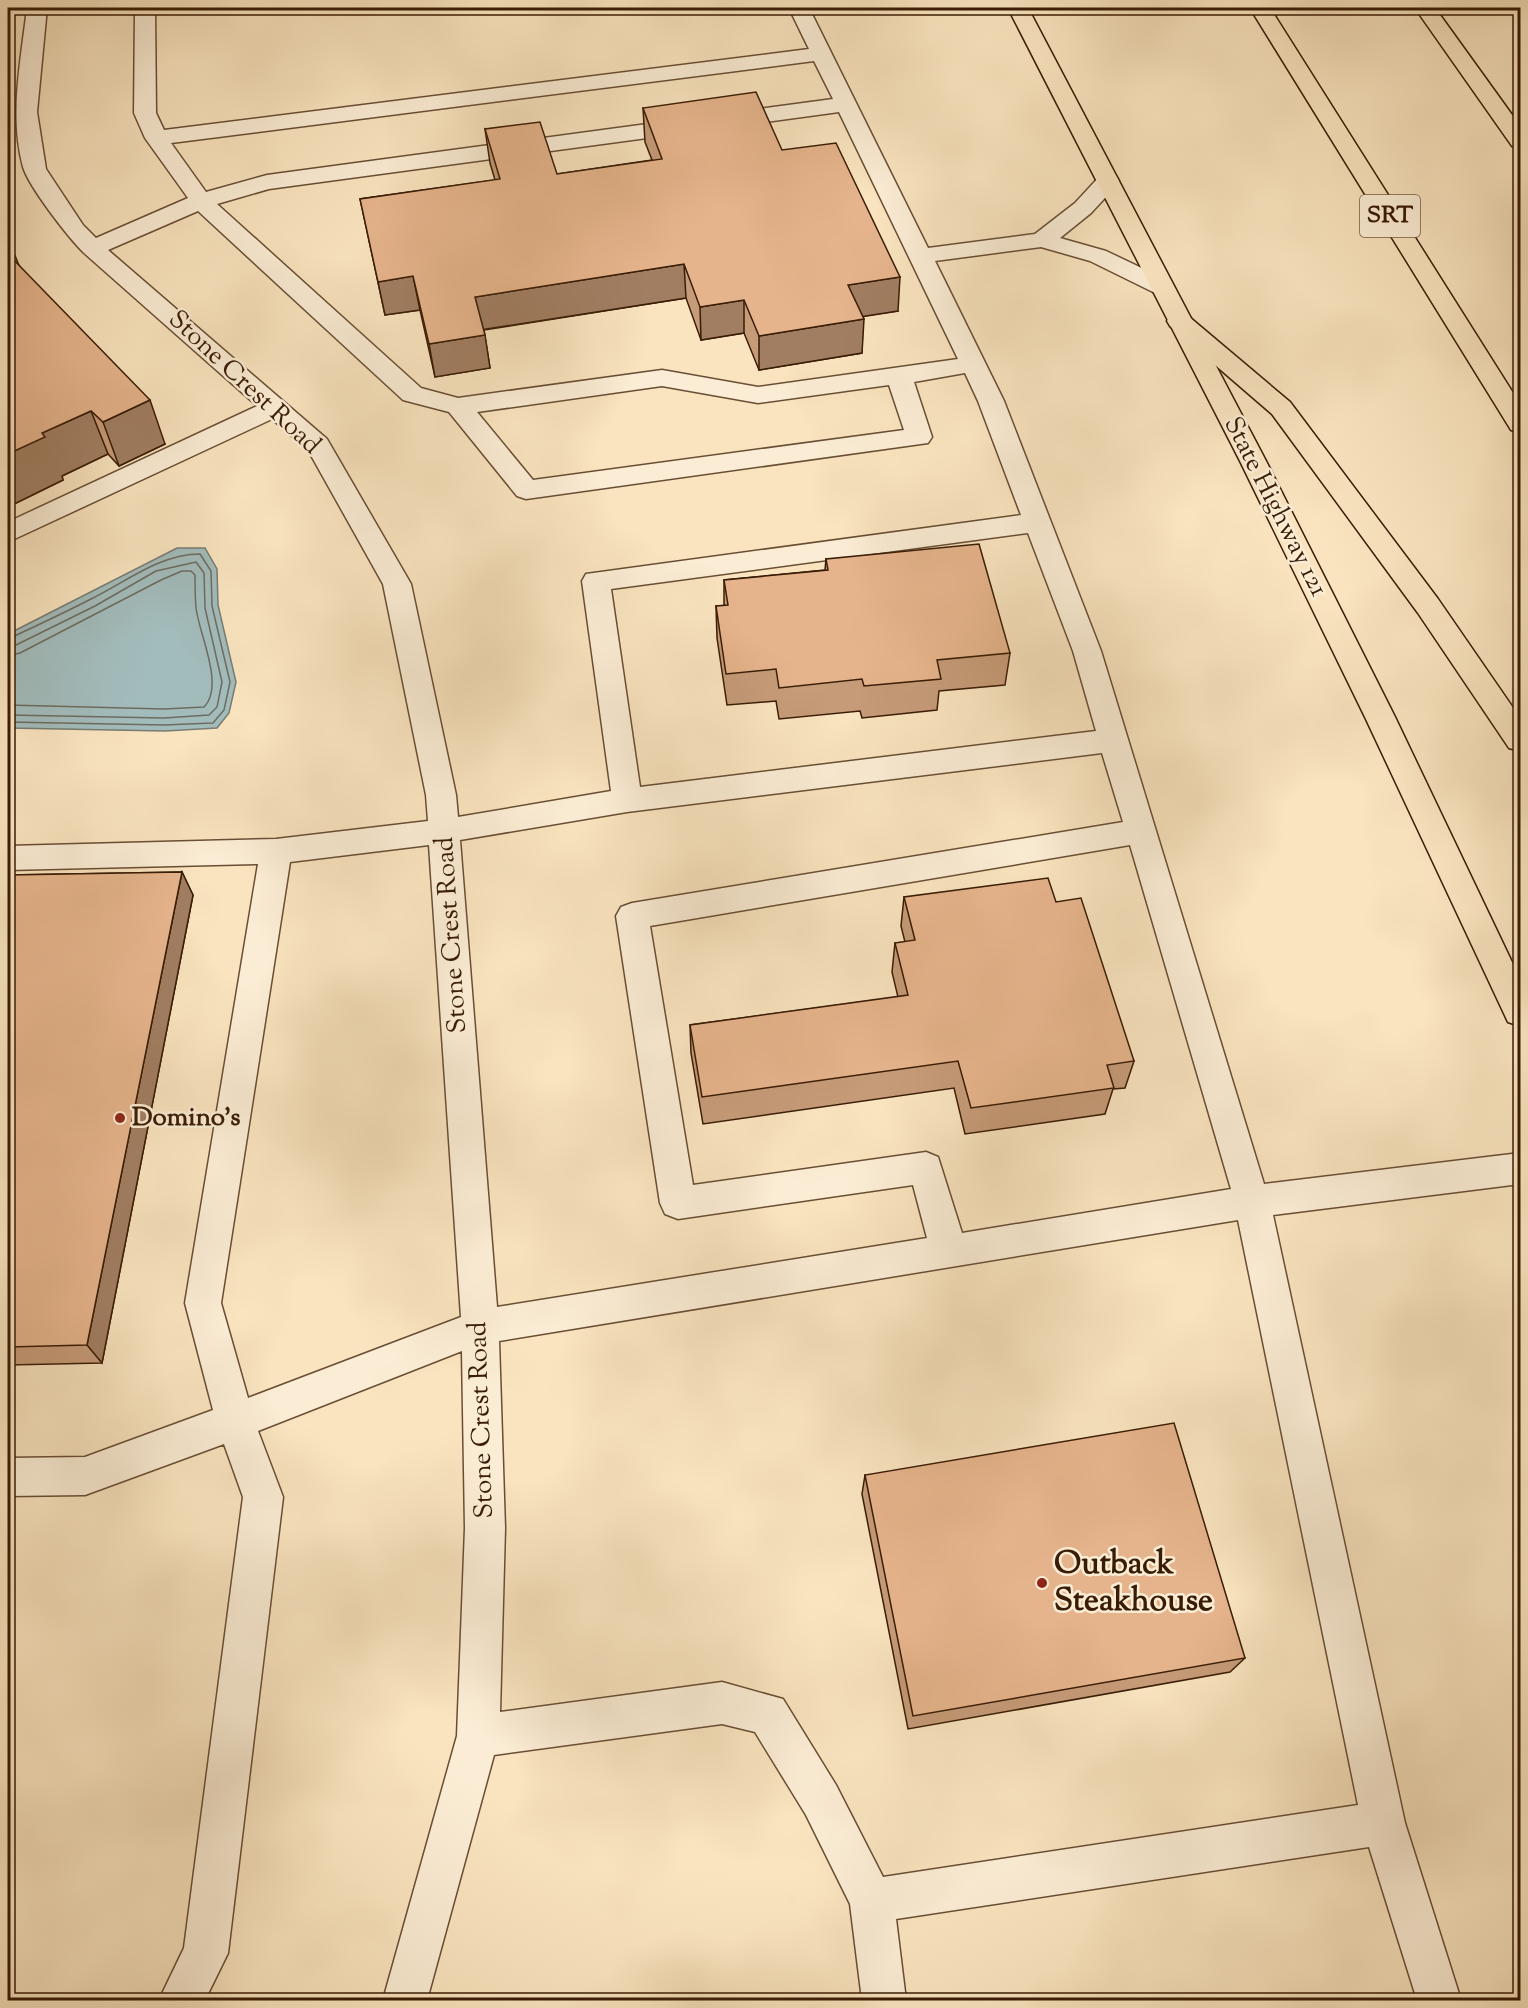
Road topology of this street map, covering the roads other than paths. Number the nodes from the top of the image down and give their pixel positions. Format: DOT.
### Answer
graph roads {
  1 [pos="37,8"];
  2 [pos="145,8"];
  3 [pos="799,8"];
  4 [pos="1018,8"];
  5 [pos="1260,8"];
  6 [pos="1425,8"];
  7 [pos="822,54"];
  8 [pos="847,104"];
  9 [pos="156,138"];
  10 [pos="1521,141"];
  11 [pos="1108,182"];
  12 [pos="201,201"];
  13 [pos="1042,240"];
  14 [pos="92,248"];
  15 [pos="922,256"];
  16 [pos="1162,287"];
  17 [pos="1179,321"];
  18 [pos="974,364"];
  19 [pos="900,376"];
  20 [pos="458,406"];
  21 [pos="276,407"];
  22 [pos="1521,424"];
  23 [pos="1038,522"];
  24 [pos="8,533"];
  25 [pos="1521,740"];
  26 [pos="1113,741"];
  27 [pos="627,800"];
  28 [pos="444,831"];
  29 [pos="1141,831"];
  30 [pos="276,851"];
  31 [pos="8,858"];
  32 [pos="1521,1012"];
  33 [pos="1521,1168"];
  34 [pos="1252,1202"];
  35 [pos="949,1251"];
  36 [pos="480,1327"];
  37 [pos="235,1421"];
  38 [pos="8,1478"];
  39 [pos="478,1736"];
  40 [pos="1383,1823"];
  41 [pos="872,1901"];
  42 [pos="181,2001"];
  43 [pos="405,2001"];
  44 [pos="884,2001"];
  45 [pos="1439,2001"];
  1 -- 14 [label="street, Stone Crest Road"];
  2 -- 9 [label="street"];
  3 -- 7 [label="street"];
  4 -- 11 [label="main road, State Highway 121"];
  5 -- 22 [label="main road, SRT"];
  6 -- 10 [label="main road"];
  7 -- 8 [label="street"];
  7 -- 9 [label="street"];
  8 -- 12 [label="street"];
  8 -- 15 [label="street"];
  9 -- 12 [label="street"];
  11 -- 13 [label="street"];
  11 -- 16 [label="main road, State Highway 121"];
  12 -- 14 [label="street"];
  12 -- 20 [label="street"];
  13 -- 15 [label="street"];
  13 -- 16 [label="street"];
  14 -- 21 [label="street, Stone Crest Road"];
  15 -- 18 [label="street"];
  16 -- 17 [label="main road, State Highway 121"];
  17 -- 25 [label="main road"];
  17 -- 32 [label="main road, State Highway 121"];
  18 -- 19 [label="street"];
  18 -- 23 [label="street"];
  19 -- 20 [label="street"];
  19 -- 20 [label="street"];
  21 -- 24 [label="street"];
  21 -- 28 [label="street, Stone Crest Road"];
  23 -- 26 [label="street"];
  23 -- 27 [label="street"];
  26 -- 27 [label="street"];
  26 -- 29 [label="street"];
  27 -- 28 [label="street"];
  28 -- 30 [label="street"];
  28 -- 36 [label="street, Stone Crest Road"];
  29 -- 34 [label="street"];
  29 -- 35 [label="street"];
  30 -- 31 [label="street"];
  30 -- 37 [label="street"];
  33 -- 34 [label="street"];
  34 -- 35 [label="street"];
  34 -- 40 [label="street"];
  35 -- 36 [label="street"];
  36 -- 37 [label="street"];
  36 -- 39 [label="street, Stone Crest Road"];
  37 -- 38 [label="street"];
  37 -- 42 [label="street"];
  39 -- 41 [label="street"];
  39 -- 43 [label="street, Stone Crest Road"];
  40 -- 41 [label="street"];
  40 -- 45 [label="street"];
  41 -- 44 [label="street"];
}
